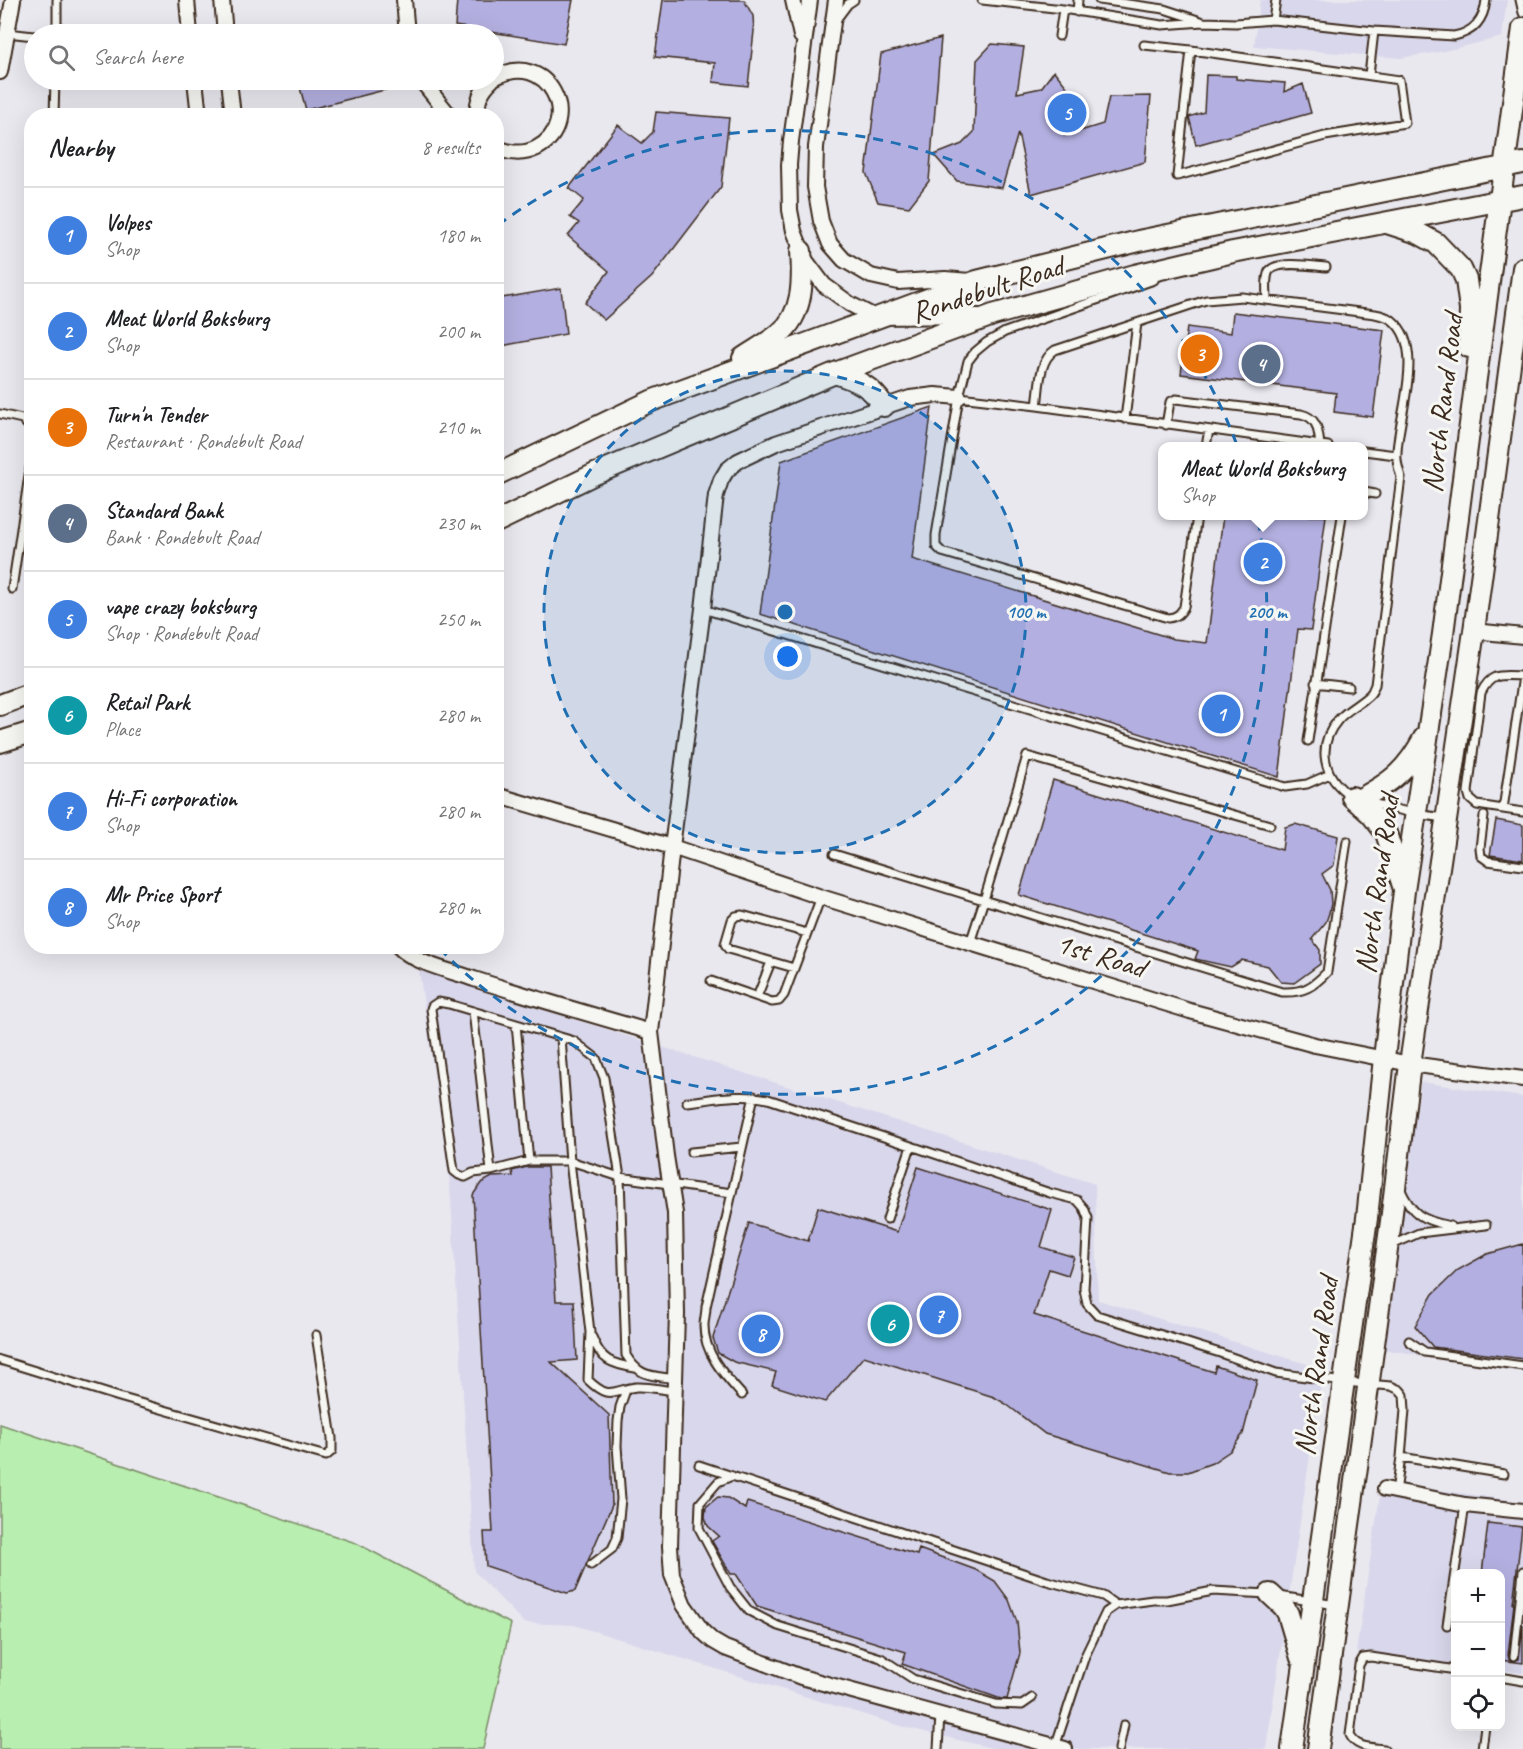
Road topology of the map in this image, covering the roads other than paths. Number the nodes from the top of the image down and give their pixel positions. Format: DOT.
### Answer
graph roads {
  1 [pos="13,0"];
  2 [pos="57,0"];
  3 [pos="187,0"];
  4 [pos="222,0"];
  5 [pos="404,0"];
  6 [pos="793,0"];
  7 [pos="810,0"];
  8 [pos="837,0"];
  9 [pos="854,0"];
  10 [pos="982,0"];
  11 [pos="1078,0"];
  12 [pos="1099,0"];
  13 [pos="1276,0"];
  14 [pos="1486,0"];
  15 [pos="1520,0"];
  16 [pos="1015,2"];
  17 [pos="1063,9"];
  18 [pos="1077,12"];
  19 [pos="1523,13"];
  20 [pos="1273,20"];
  21 [pos="1203,22"];
  22 [pos="57,24"];
  23 [pos="189,24"];
  24 [pos="224,24"];
  25 [pos="406,24"];
  26 [pos="833,24"];
  27 [pos="1523,28"];
  28 [pos="1374,31"];
  29 [pos="7,33"];
  30 [pos="24,35"];
  31 [pos="1059,36"];
  32 [pos="803,44"];
  33 [pos="1144,45"];
  34 [pos="1191,50"];
  35 [pos="0,72"];
  36 [pos="504,73"];
  37 [pos="1369,75"];
  38 [pos="55,90"];
  39 [pos="196,90"];
  40 [pos="230,90"];
  41 [pos="429,90"];
  42 [pos="482,90"];
  43 [pos="54,108"];
  44 [pos="199,108"];
  45 [pos="232,108"];
  46 [pos="444,108"];
  47 [pos="477,108"];
  48 [pos="504,151"];
  49 [pos="1513,164"];
  50 [pos="1523,196"];
  51 [pos="1500,201"];
  52 [pos="1384,222"];
  53 [pos="801,251"];
  54 [pos="1233,252"];
  55 [pos="1326,267"];
  56 [pos="1523,268"];
  57 [pos="977,281"];
  58 [pos="1267,300"];
  59 [pos="993,315"];
  60 [pos="875,317"];
  61 [pos="1137,323"];
  62 [pos="835,373"];
  63 [pos="719,375"];
  64 [pos="958,397"];
  65 [pos="1473,401"];
  66 [pos="884,406"];
  67 [pos="1037,406"];
  68 [pos="0,414"];
  69 [pos="1125,419"];
  70 [pos="24,421"];
  71 [pos="1166,425"];
  72 [pos="1209,430"];
  73 [pos="1207,442"];
  74 [pos="1295,442"];
  75 [pos="1322,442"];
  76 [pos="1368,452"];
  77 [pos="1396,456"];
  78 [pos="504,471"];
  79 [pos="1368,493"];
  80 [pos="1375,494"];
  81 [pos="24,509"];
  82 [pos="504,518"];
  83 [pos="1196,520"];
  84 [pos="1341,520"];
  85 [pos="12,589"];
  86 [pos="703,609"];
  87 [pos="1474,631"];
  88 [pos="1523,636"];
  89 [pos="1523,676"];
  90 [pos="1315,683"];
  91 [pos="1349,687"];
  92 [pos="24,696"];
  93 [pos="0,705"];
  94 [pos="1428,732"];
  95 [pos="24,734"];
  96 [pos="1308,741"];
  97 [pos="0,742"];
  98 [pos="1330,774"];
  99 [pos="504,797"];
  100 [pos="1356,798"];
  101 [pos="1503,809"];
  102 [pos="1523,812"];
  103 [pos="1416,814"];
  104 [pos="1484,816"];
  105 [pos="1447,818"];
  106 [pos="1270,825"];
  107 [pos="1347,842"];
  108 [pos="672,848"];
  109 [pos="834,854"];
  110 [pos="1523,866"];
  111 [pos="1404,891"];
  112 [pos="821,897"];
  113 [pos="984,900"];
  114 [pos="807,933"];
  115 [pos="970,943"];
  116 [pos="409,954"];
  117 [pos="771,962"];
  118 [pos="794,968"];
  119 [pos="711,981"];
  120 [pos="757,997"];
  121 [pos="473,1011"];
  122 [pos="516,1024"];
  123 [pos="651,1032"];
  124 [pos="561,1038"];
  125 [pos="1384,1058"];
  126 [pos="1410,1064"];
  127 [pos="1523,1078"];
  128 [pos="754,1096"];
  129 [pos="687,1102"];
  130 [pos="911,1146"];
  131 [pos="742,1147"];
  132 [pos="691,1152"];
  133 [pos="529,1161"];
  134 [pos="570,1161"];
  135 [pos="491,1171"];
  136 [pos="620,1177"];
  137 [pos="1396,1177"];
  138 [pos="671,1184"];
  139 [pos="732,1193"];
  140 [pos="887,1219"];
  141 [pos="1486,1225"];
  142 [pos="1458,1227"];
  143 [pos="1387,1247"];
  144 [pos="590,1332"];
  145 [pos="316,1335"];
  146 [pos="1410,1341"];
  147 [pos="0,1360"];
  148 [pos="1523,1366"];
  149 [pos="636,1368"];
  150 [pos="1344,1382"];
  151 [pos="1367,1384"];
  152 [pos="676,1385"];
  153 [pos="626,1390"];
  154 [pos="742,1395"];
  155 [pos="1401,1457"];
  156 [pos="699,1465"];
  157 [pos="1504,1473"];
  158 [pos="732,1476"];
  159 [pos="1390,1490"];
  160 [pos="1465,1505"];
  161 [pos="1523,1511"];
  162 [pos="591,1565"];
  163 [pos="1523,1571"];
  164 [pos="1270,1594"];
  165 [pos="1313,1601"];
  166 [pos="1116,1605"];
  167 [pos="1339,1606"];
  168 [pos="1447,1626"];
  169 [pos="1514,1656"];
  170 [pos="1451,1669"];
  171 [pos="1304,1670"];
  172 [pos="1505,1678"];
  173 [pos="1523,1681"];
  174 [pos="1032,1698"];
  175 [pos="940,1715"];
  176 [pos="1124,1725"];
  177 [pos="1484,1731"];
  178 [pos="1060,1748"];
  179 [pos="938,1749"];
  180 [pos="1119,1749"];
  181 [pos="1292,1749"];
  182 [pos="1318,1749"];
  183 [pos="1384,1749"];
  184 [pos="1482,1749"];
  1 -- 29 [label="street"];
  2 -- 22 [label="lane"];
  3 -- 23 [label="street"];
  4 -- 24 [label="street"];
  5 -- 25 [label="street"];
  6 -- 32 [label="street"];
  7 -- 32 [label="street"];
  8 -- 26 [label="street"];
  9 -- 26 [label="lane"];
  10 -- 16 [label="lane"];
  11 -- 18 [label="lane"];
  12 -- 21 [label="lane"];
  13 -- 20 [label="lane"];
  14 -- 28 [label="lane"];
  15 -- 19 [label="lane"];
  16 -- 17 [label="lane"];
  17 -- 18 [label="lane"];
  17 -- 31 [label="lane"];
  18 -- 21 [label="lane"];
  20 -- 21 [label="lane"];
  20 -- 28 [label="lane"];
  26 -- 57 [label="street"];
  27 -- 49 [label="main road, North Rand Road"];
  28 -- 37 [label="lane"];
  29 -- 30 [label="lane"];
  29 -- 35 [label="street"];
  32 -- 53 [label="street"];
  33 -- 34 [label="lane"];
  34 -- 37 [label="lane"];
  34 -- 37 [label="lane"];
  36 -- 48 [label="street"];
  38 -- 43 [label="lane"];
  39 -- 44 [label="street"];
  40 -- 45 [label="street"];
  41 -- 46 [label="street"];
  42 -- 47 [label="street"];
  49 -- 51 [label="main road, North Rand Road"];
  49 -- 57 [label="main road, Rondebult Road"];
  50 -- 51 [label="main road, Rondebult Road"];
  51 -- 52 [label="main road, Rondebult Road"];
  51 -- 65 [label="main road, North Rand Road"];
  52 -- 54 [label="main road, Rondebult Road"];
  52 -- 65 [label="main road"];
  53 -- 60 [label="street"];
  53 -- 63 [label="main road"];
  54 -- 59 [label="main road, Rondebult Road"];
  54 -- 64 [label="lane"];
  55 -- 58 [label="lane"];
  56 -- 87 [label="main road, North Rand Road"];
  57 -- 60 [label="main road, Rondebult Road"];
  58 -- 61 [label="lane"];
  58 -- 77 [label="lane"];
  59 -- 60 [label="street"];
  59 -- 62 [label="main road, Rondebult Road"];
  60 -- 63 [label="main road, Rondebult Road"];
  61 -- 67 [label="lane"];
  61 -- 69 [label="lane"];
  62 -- 66 [label="main road"];
  62 -- 82 [label="main road, Rondebult Road"];
  63 -- 78 [label="main road, Rondebult Road"];
  64 -- 66 [label="street"];
  64 -- 67 [label="lane"];
  64 -- 83 [label="lane"];
  65 -- 94 [label="main road, North Rand Road"];
  66 -- 86 [label="street"];
  67 -- 69 [label="lane"];
  68 -- 70 [label="lane"];
  69 -- 71 [label="lane"];
  71 -- 72 [label="lane"];
  71 -- 75 [label="lane"];
  72 -- 73 [label="lane"];
  72 -- 74 [label="lane"];
  76 -- 77 [label="lane"];
  77 -- 98 [label="lane"];
  79 -- 80 [label="lane"];
  81 -- 85 [label="lane"];
  84 -- 90 [label="lane"];
  86 -- 98 [label="lane"];
  86 -- 108 [label="street"];
  87 -- 88 [label="street"];
  87 -- 105 [label="main road, North Rand Road"];
  89 -- 101 [label="lane"];
  89 -- 101 [label="lane"];
  90 -- 91 [label="lane"];
  90 -- 96 [label="lane"];
  92 -- 93 [label="main road"];
  94 -- 100 [label="main road"];
  94 -- 103 [label="main road, North Rand Road"];
  95 -- 97 [label="main road"];
  98 -- 100 [label="lane"];
  99 -- 108 [label="street, 1st Road"];
  100 -- 103 [label="lane"];
  100 -- 111 [label="main road"];
  101 -- 102 [label="lane"];
  103 -- 105 [label="lane"];
  103 -- 111 [label="main road, North Rand Road"];
  104 -- 110 [label="lane"];
  105 -- 126 [label="main road, North Rand Road"];
  106 -- 113 [label="lane"];
  107 -- 113 [label="lane"];
  108 -- 112 [label="street, 1st Road"];
  108 -- 123 [label="street"];
  109 -- 113 [label="lane"];
  111 -- 125 [label="main road, North Rand Road"];
  112 -- 114 [label="lane"];
  112 -- 115 [label="street, 1st Road"];
  113 -- 115 [label="lane"];
  114 -- 117 [label="lane"];
  114 -- 118 [label="lane"];
  115 -- 125 [label="street, 1st Road"];
  116 -- 123 [label="street"];
  117 -- 118 [label="lane"];
  117 -- 120 [label="lane"];
  118 -- 120 [label="lane"];
  119 -- 120 [label="lane"];
  121 -- 122 [label="lane"];
  121 -- 135 [label="lane"];
  121 -- 135 [label="lane"];
  122 -- 124 [label="lane"];
  122 -- 133 [label="lane"];
  123 -- 138 [label="street"];
  124 -- 134 [label="lane"];
  124 -- 136 [label="lane"];
  125 -- 126 [label="street, 1st Road"];
  125 -- 150 [label="main road, North Rand Road"];
  126 -- 127 [label="street, 1st Road"];
  126 -- 137 [label="main road, North Rand Road"];
  128 -- 129 [label="lane"];
  128 -- 130 [label="lane"];
  128 -- 131 [label="lane"];
  130 -- 140 [label="lane"];
  130 -- 150 [label="lane"];
  131 -- 132 [label="lane"];
  131 -- 139 [label="lane"];
  133 -- 134 [label="lane"];
  133 -- 135 [label="lane"];
  134 -- 136 [label="lane"];
  134 -- 144 [label="lane"];
  136 -- 138 [label="lane"];
  136 -- 149 [label="lane"];
  137 -- 142 [label="lane"];
  137 -- 143 [label="main road, North Rand Road"];
  138 -- 139 [label="lane"];
  138 -- 152 [label="street"];
  139 -- 154 [label="lane"];
  141 -- 142 [label="lane"];
  142 -- 143 [label="lane"];
  143 -- 151 [label="main road, North Rand Road"];
  144 -- 149 [label="lane"];
  144 -- 153 [label="lane"];
  145 -- 147 [label="lane"];
  146 -- 148 [label="lane"];
  149 -- 152 [label="lane"];
  150 -- 151 [label="lane"];
  150 -- 165 [label="main road, North Rand Road"];
  151 -- 155 [label="lane"];
  151 -- 167 [label="main road, North Rand Road"];
  152 -- 153 [label="lane"];
  152 -- 175 [label="street"];
  153 -- 162 [label="lane"];
  155 -- 157 [label="lane"];
  155 -- 159 [label="lane"];
  156 -- 158 [label="lane"];
  158 -- 166 [label="lane"];
  158 -- 174 [label="lane"];
  159 -- 160 [label="street"];
  160 -- 161 [label="street"];
  160 -- 168 [label="lane"];
  163 -- 169 [label="lane"];
  164 -- 165 [label="lane"];
  164 -- 166 [label="lane"];
  164 -- 171 [label="main road"];
  165 -- 167 [label="lane"];
  165 -- 171 [label="main road, North Rand Road"];
  166 -- 178 [label="lane"];
  167 -- 182 [label="main road, North Rand Road"];
  170 -- 183 [label="lane"];
  171 -- 181 [label="main road, North Rand Road"];
  172 -- 173 [label="lane"];
  175 -- 178 [label="street"];
  175 -- 179 [label="lane"];
  176 -- 180 [label="lane"];
  177 -- 184 [label="lane"];
}
